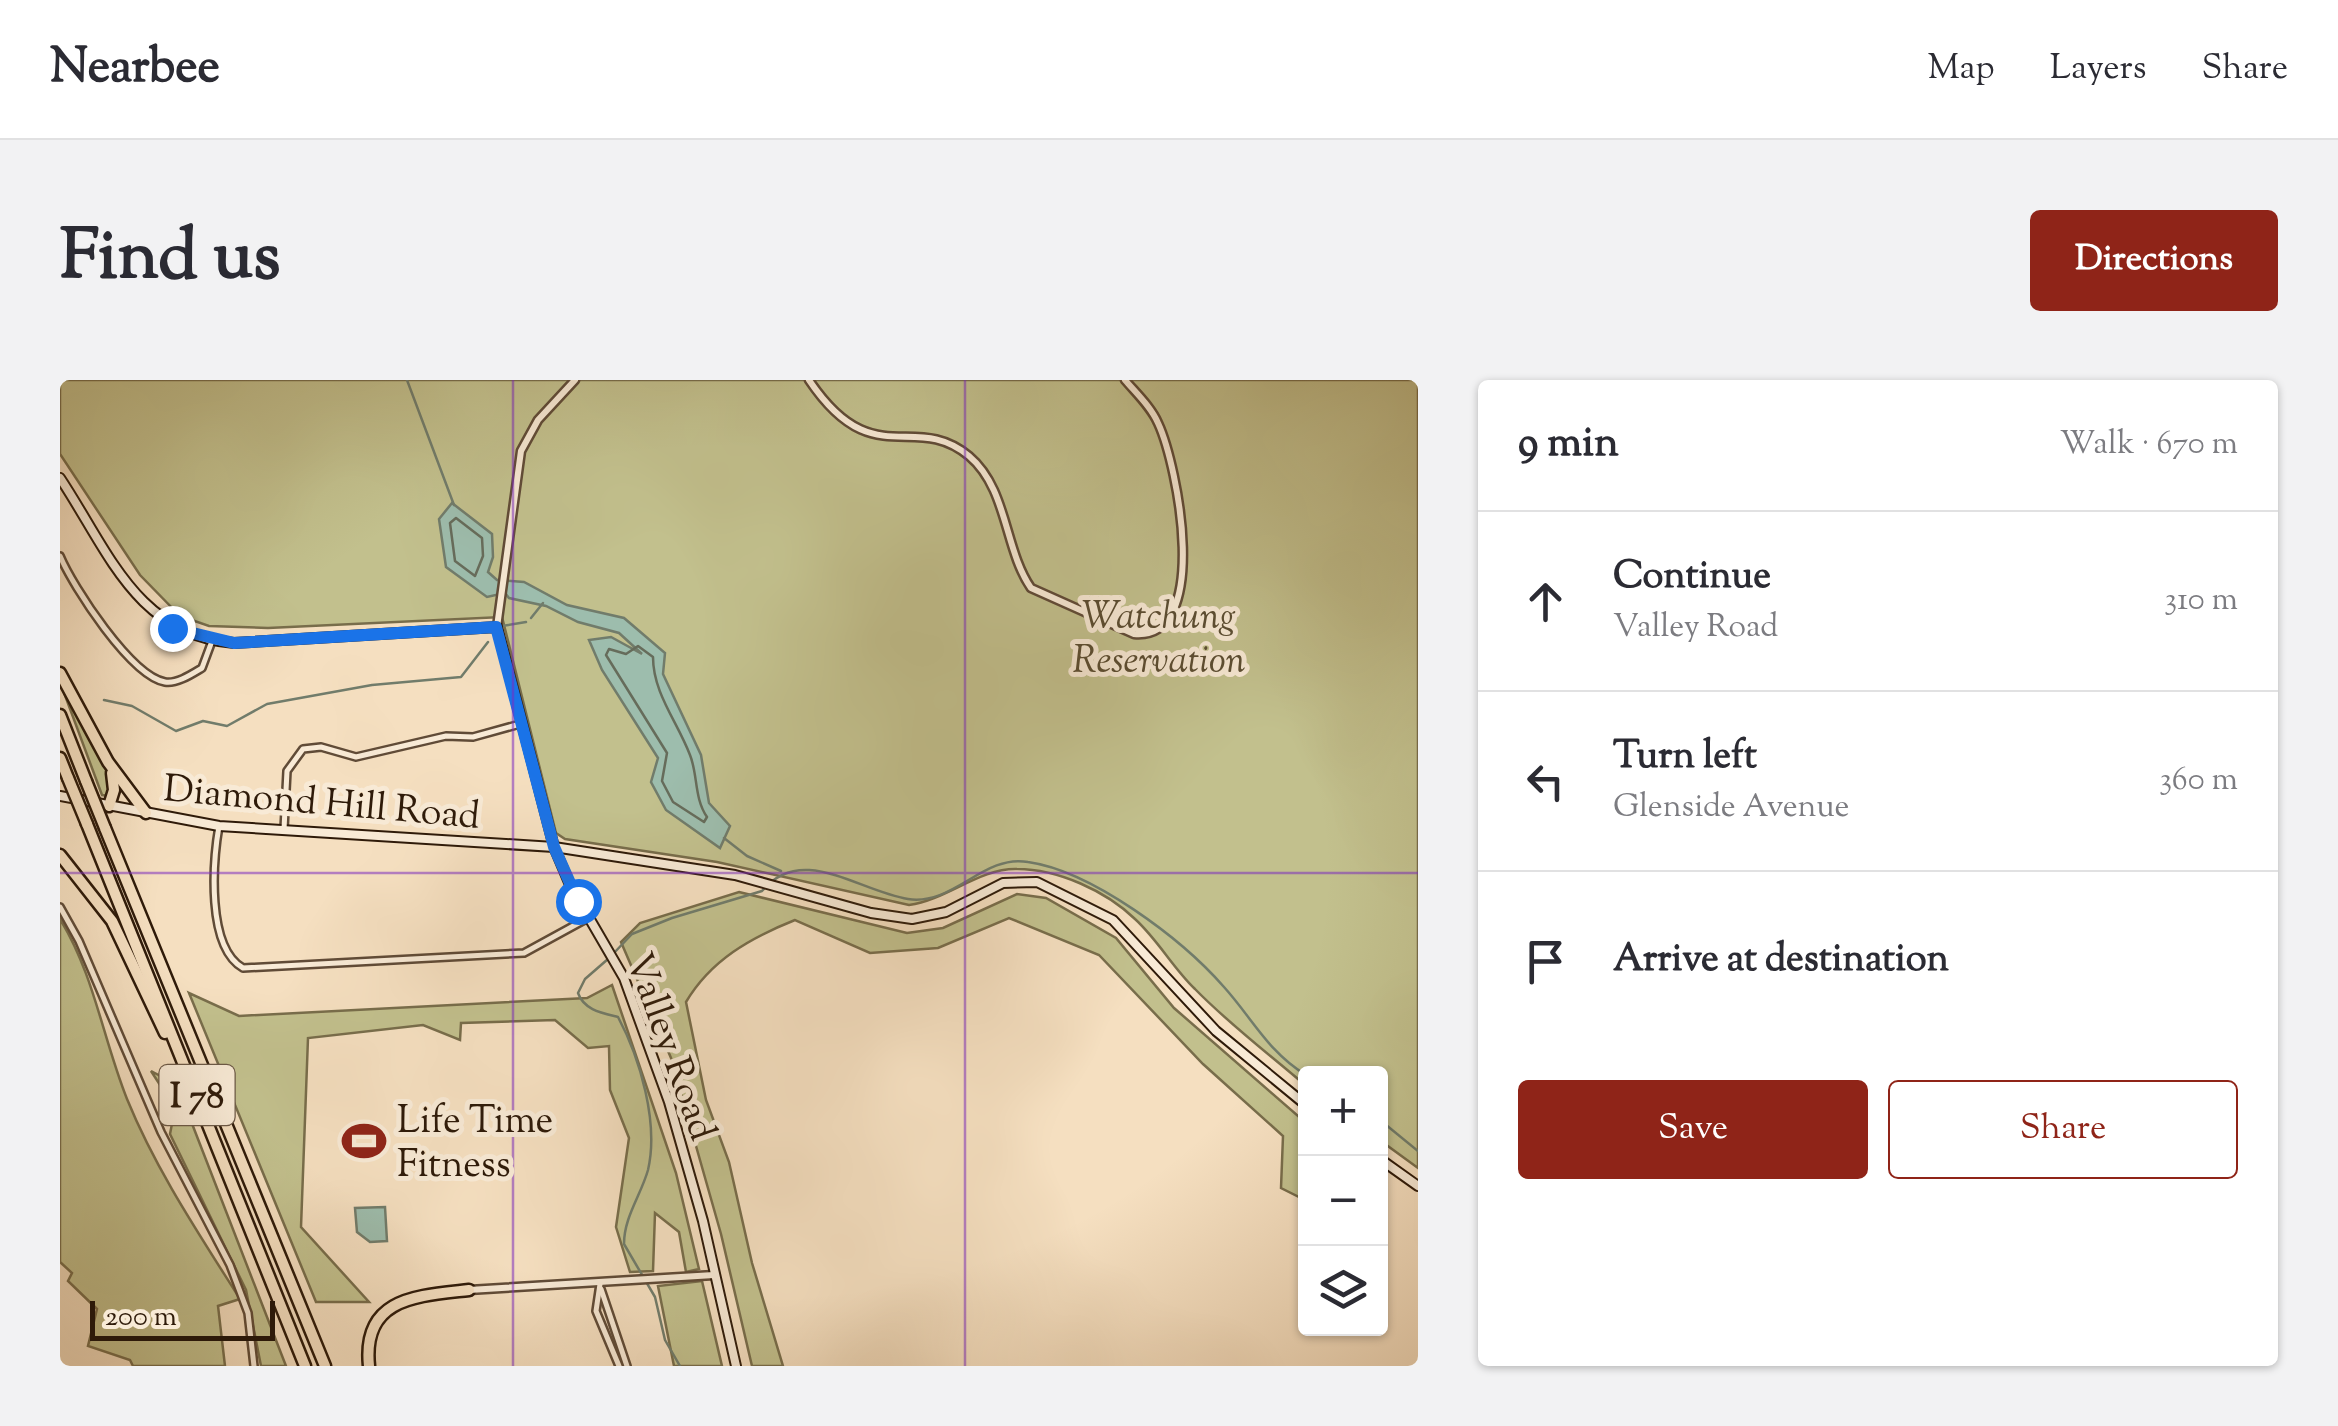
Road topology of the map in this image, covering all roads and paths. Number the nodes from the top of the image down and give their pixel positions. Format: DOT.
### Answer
graph roads {
  1 [pos="575,380"];
  2 [pos="808,380"];
  3 [pos="1124,380"];
  4 [pos="61,483"];
  5 [pos="60,556"];
  6 [pos="496,627"];
  7 [pos="212,641"];
  8 [pos="60,674"];
  9 [pos="60,715"];
  10 [pos="520,724"];
  11 [pos="60,758"];
  12 [pos="108,762"];
  13 [pos="60,796"];
  14 [pos="109,806"];
  15 [pos="146,813"];
  16 [pos="219,826"];
  17 [pos="284,832"];
  18 [pos="554,847"];
  19 [pos="60,854"];
  20 [pos="60,907"];
  21 [pos="588,918"];
  22 [pos="183,1060"];
  23 [pos="1298,1098"];
  24 [pos="1388,1165"];
  25 [pos="1418,1186"];
  26 [pos="714,1276"];
  27 [pos="600,1284"];
  28 [pos="469,1290"];
  29 [pos="254,1366"];
  30 [pos="305,1366"];
  31 [pos="325,1366"];
  32 [pos="368,1366"];
  33 [pos="618,1366"];
  34 [pos="628,1366"];
  35 [pos="736,1366"];
  1 -- 6 [label="street, Valley Road"];
  2 -- 3 [label="street"];
  4 -- 7 [label="main road"];
  5 -- 7 [label="street"];
  6 -- 7 [label="main road"];
  6 -- 10 [label="main road, Valley Road"];
  8 -- 12 [label="highway"];
  9 -- 31 [label="highway, I 78, bridge"];
  10 -- 17 [label="street"];
  10 -- 18 [label="main road, Valley Road"];
  11 -- 22 [label="highway, I 78, bridge"];
  12 -- 14 [label="highway"];
  12 -- 15 [label="highway"];
  13 -- 14 [label="main road, Diamond Hill Road"];
  14 -- 15 [label="main road, Diamond Hill Road"];
  15 -- 16 [label="main road, Diamond Hill Road"];
  16 -- 17 [label="main road, Diamond Hill Road"];
  16 -- 21 [label="street"];
  17 -- 18 [label="main road, Diamond Hill Road"];
  18 -- 21 [label="main road, Valley Road"];
  18 -- 23 [label="main road, Diamond Hill Road"];
  19 -- 22 [label="highway"];
  20 -- 29 [label="street"];
  21 -- 26 [label="main road, Valley Road"];
  22 -- 30 [label="highway, I 78"];
  24 -- 25 [label="main road"];
  26 -- 27 [label="street"];
  26 -- 35 [label="main road, Valley Road"];
  27 -- 28 [label="street"];
  27 -- 33 [label="street"];
  27 -- 34 [label="street"];
  28 -- 32 [label="highway"];
}
